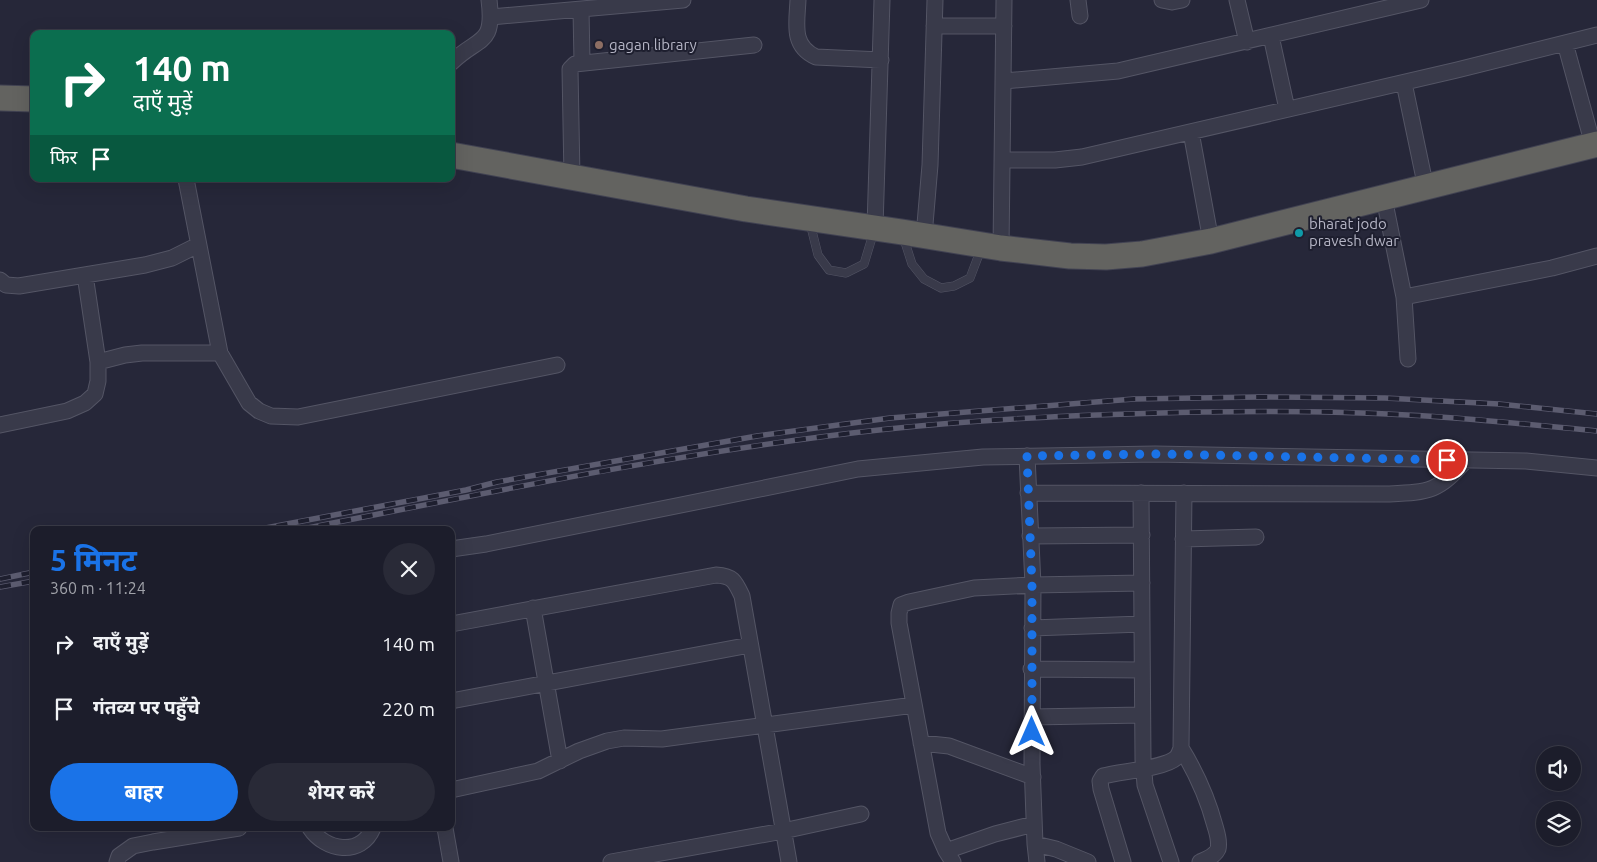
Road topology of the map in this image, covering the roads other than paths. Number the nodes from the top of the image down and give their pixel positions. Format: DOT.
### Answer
graph roads {
  1 [pos="489,0"];
  2 [pos="683,0"];
  3 [pos="798,0"];
  4 [pos="882,0"];
  5 [pos="935,0"];
  6 [pos="1004,0"];
  7 [pos="1078,0"];
  8 [pos="1162,0"];
  9 [pos="1182,0"];
  10 [pos="1237,0"];
  11 [pos="1421,0"];
  12 [pos="581,10"];
  13 [pos="1080,16"];
  14 [pos="491,17"];
  15 [pos="934,26"];
  16 [pos="1004,26"];
  17 [pos="1597,35"];
  18 [pos="1271,36"];
  19 [pos="1246,42"];
  20 [pos="1564,43"];
  21 [pos="754,45"];
  22 [pos="455,59"];
  23 [pos="881,60"];
  24 [pos="582,62"];
  25 [pos="1004,81"];
  26 [pos="1404,83"];
  27 [pos="0,98"];
  28 [pos="30,99"];
  29 [pos="1287,109"];
  30 [pos="1191,132"];
  31 [pos="1595,144"];
  32 [pos="455,156"];
  33 [pos="1002,160"];
  34 [pos="572,178"];
  35 [pos="187,182"];
  36 [pos="1426,188"];
  37 [pos="1384,198"];
  38 [pos="809,218"];
  39 [pos="875,228"];
  40 [pos="913,234"];
  41 [pos="1211,241"];
  42 [pos="198,245"];
  43 [pos="992,247"];
  44 [pos="1597,256"];
  45 [pos="86,275"];
  46 [pos="0,280"];
  47 [pos="1404,297"];
  48 [pos="220,353"];
  49 [pos="1408,359"];
  50 [pos="98,362"];
  51 [pos="557,365"];
  52 [pos="0,425"];
  53 [pos="1027,456"];
  54 [pos="1466,460"];
  55 [pos="1597,468"];
  56 [pos="1141,493"];
  57 [pos="1184,493"];
  58 [pos="1028,494"];
  59 [pos="1142,535"];
  60 [pos="1030,536"];
  61 [pos="1256,537"];
  62 [pos="1183,539"];
  63 [pos="455,548"];
  64 [pos="1142,583"];
  65 [pos="1032,585"];
  66 [pos="533,608"];
  67 [pos="455,623"];
  68 [pos="1142,624"];
  69 [pos="1032,628"];
  70 [pos="750,645"];
  71 [pos="1031,669"];
  72 [pos="1142,670"];
  73 [pos="547,683"];
  74 [pos="455,700"];
  75 [pos="914,704"];
  76 [pos="1142,715"];
  77 [pos="1032,717"];
  78 [pos="764,725"];
  79 [pos="921,743"];
  80 [pos="1181,748"];
  81 [pos="560,761"];
  82 [pos="1144,769"];
  83 [pos="1032,777"];
  84 [pos="455,789"];
  85 [pos="861,814"];
  86 [pos="1034,824"];
  87 [pos="221,831"];
  88 [pos="312,831"];
  89 [pos="372,831"];
  90 [pos="446,831"];
  91 [pos="783,831"];
  92 [pos="1035,844"];
  93 [pos="342,855"];
  94 [pos="949,857"];
  95 [pos="117,862"];
  96 [pos="451,862"];
  97 [pos="613,862"];
  98 [pos="788,862"];
  99 [pos="1037,862"];
  100 [pos="1088,862"];
  101 [pos="1124,862"];
  102 [pos="1171,862"];
  103 [pos="1200,862"];
  1 -- 14 [label="street"];
  2 -- 12 [label="street"];
  3 -- 23 [label="street"];
  4 -- 23 [label="street"];
  5 -- 15 [label="street"];
  6 -- 16 [label="street"];
  7 -- 13 [label="street"];
  8 -- 9 [label="street"];
  10 -- 19 [label="street"];
  11 -- 18 [label="street"];
  12 -- 14 [label="street"];
  12 -- 24 [label="street"];
  14 -- 22 [label="street"];
  15 -- 16 [label="street"];
  15 -- 40 [label="street"];
  16 -- 25 [label="street"];
  17 -- 20 [label="street"];
  18 -- 19 [label="street"];
  18 -- 29 [label="street"];
  19 -- 25 [label="street"];
  20 -- 26 [label="street"];
  20 -- 31 [label="street"];
  21 -- 24 [label="street"];
  23 -- 39 [label="street"];
  24 -- 34 [label="street"];
  25 -- 33 [label="street"];
  26 -- 29 [label="street"];
  26 -- 36 [label="street"];
  27 -- 28 [label="highway"];
  29 -- 30 [label="street"];
  30 -- 33 [label="street"];
  30 -- 41 [label="street"];
  31 -- 36 [label="highway"];
  32 -- 34 [label="highway"];
  33 -- 43 [label="street"];
  34 -- 38 [label="highway"];
  35 -- 42 [label="street"];
  36 -- 37 [label="highway"];
  37 -- 41 [label="highway"];
  37 -- 47 [label="street"];
  38 -- 39 [label="highway"];
  38 -- 39 [label="lane"];
  39 -- 40 [label="highway"];
  40 -- 43 [label="highway"];
  40 -- 43 [label="lane"];
  41 -- 43 [label="highway"];
  42 -- 45 [label="street"];
  42 -- 48 [label="street"];
  44 -- 47 [label="street"];
  45 -- 46 [label="street"];
  45 -- 50 [label="street"];
  47 -- 49 [label="street"];
  48 -- 50 [label="street"];
  48 -- 51 [label="street"];
  50 -- 52 [label="street"];
  53 -- 54 [label="street"];
  53 -- 58 [label="street"];
  53 -- 63 [label="street"];
  54 -- 55 [label="street"];
  54 -- 57 [label="street"];
  56 -- 57 [label="street"];
  56 -- 58 [label="street"];
  56 -- 59 [label="street"];
  57 -- 62 [label="street"];
  58 -- 60 [label="street"];
  59 -- 60 [label="street"];
  59 -- 64 [label="street"];
  60 -- 65 [label="street"];
  61 -- 62 [label="street"];
  62 -- 80 [label="street"];
  64 -- 65 [label="street"];
  64 -- 68 [label="street"];
  65 -- 69 [label="street"];
  65 -- 75 [label="street"];
  66 -- 67 [label="street"];
  66 -- 70 [label="street"];
  66 -- 73 [label="street"];
  68 -- 69 [label="street"];
  68 -- 72 [label="street"];
  69 -- 71 [label="street"];
  70 -- 73 [label="street"];
  70 -- 78 [label="street"];
  71 -- 72 [label="street"];
  71 -- 77 [label="street"];
  72 -- 76 [label="street"];
  73 -- 74 [label="street"];
  73 -- 81 [label="street"];
  75 -- 78 [label="street"];
  75 -- 79 [label="street"];
  76 -- 77 [label="street"];
  76 -- 82 [label="street"];
  77 -- 83 [label="street"];
  78 -- 81 [label="street"];
  78 -- 91 [label="street"];
  79 -- 83 [label="street"];
  79 -- 94 [label="street"];
  80 -- 82 [label="street"];
  80 -- 103 [label="street"];
  81 -- 84 [label="street"];
  82 -- 101 [label="street"];
  82 -- 102 [label="street"];
  83 -- 86 [label="street"];
  85 -- 91 [label="street"];
  86 -- 92 [label="street"];
  86 -- 94 [label="street"];
  87 -- 95 [label="street"];
  88 -- 93 [label="street"];
  89 -- 93 [label="street"];
  90 -- 96 [label="street"];
  91 -- 97 [label="street"];
  91 -- 98 [label="street"];
  92 -- 99 [label="street"];
  92 -- 100 [label="street"];
}
